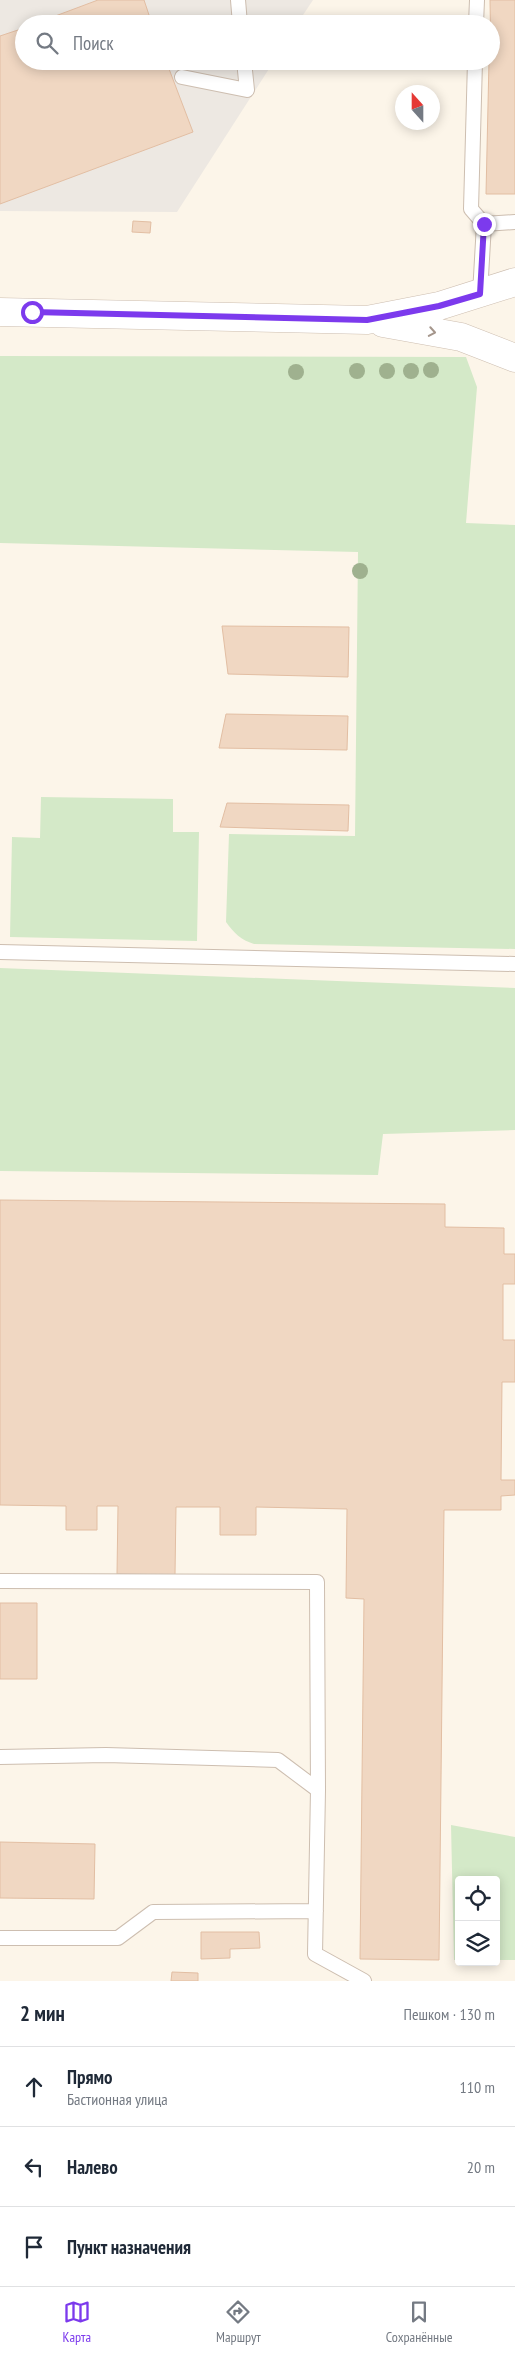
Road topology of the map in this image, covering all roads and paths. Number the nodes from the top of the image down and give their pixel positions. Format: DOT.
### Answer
graph roads {
  1 [pos="238,0"];
  2 [pos="477,0"];
  3 [pos="239,15"];
  4 [pos="476,15"];
  5 [pos="245,70"];
  6 [pos="475,70"];
  7 [pos="182,77"];
  8 [pos="515,222"];
  9 [pos="484,224"];
  10 [pos="515,282"];
  11 [pos="480,294"];
  12 [pos="0,312"];
  13 [pos="367,320"];
  14 [pos="515,358"];
  15 [pos="0,952"];
  16 [pos="515,964"];
  17 [pos="0,1581"];
  18 [pos="0,1757"];
  19 [pos="318,1790"];
  20 [pos="316,1911"];
  21 [pos="0,1938"];
  22 [pos="364,1981"];
  1 -- 3 [label="lane"];
  2 -- 4 [label="lane"];
  5 -- 7 [label="lane"];
  6 -- 9 [label="lane"];
  8 -- 9 [label="lane"];
  9 -- 11 [label="lane"];
  10 -- 11 [label="street"];
  11 -- 13 [label="street"];
  12 -- 13 [label="street"];
  13 -- 14 [label="street, one-way"];
  15 -- 16 [label="lane"];
  17 -- 19 [label="lane"];
  18 -- 19 [label="lane"];
  19 -- 20 [label="lane"];
  20 -- 21 [label="lane"];
  20 -- 22 [label="lane"];
}
